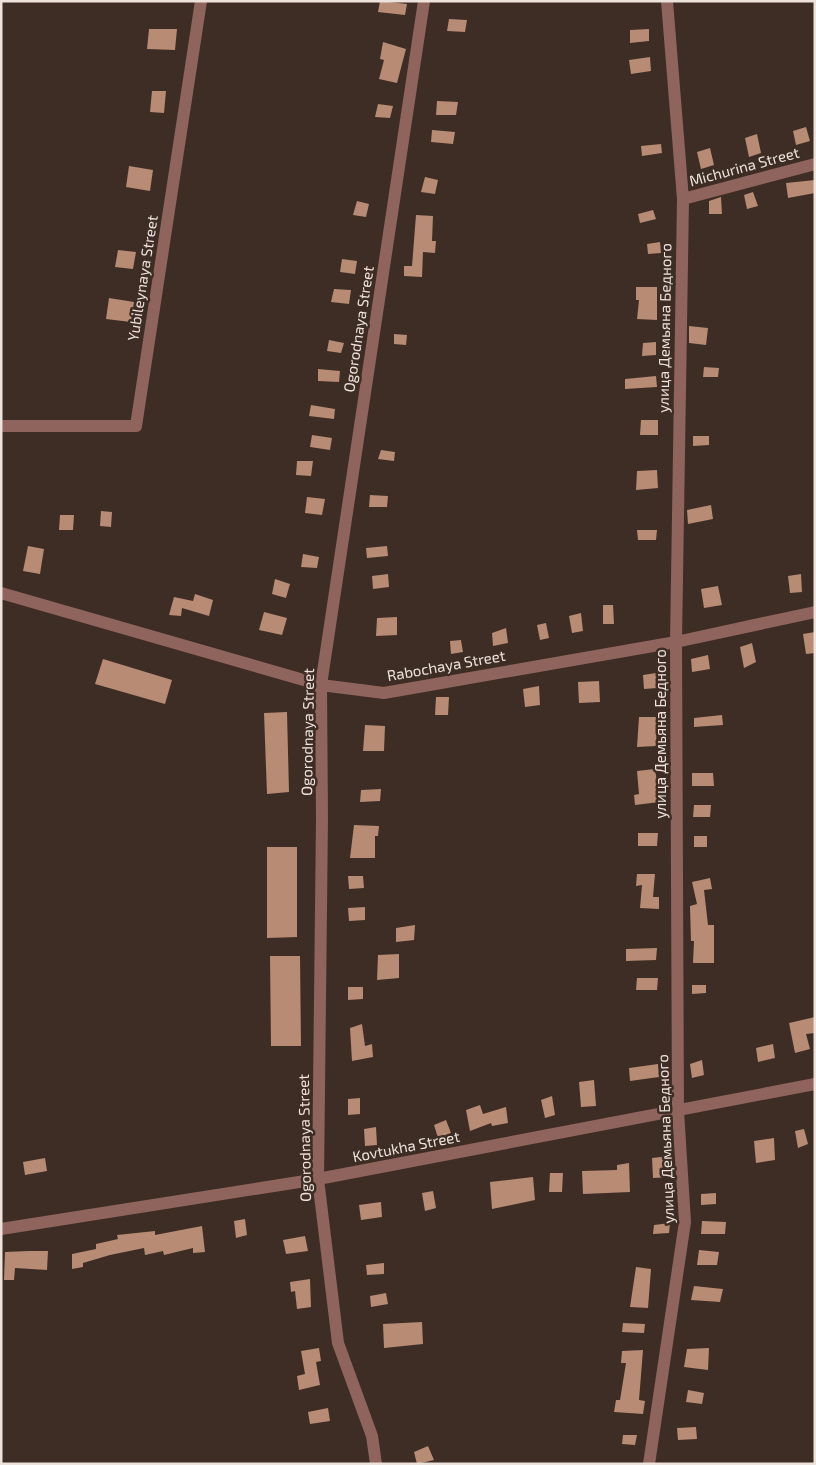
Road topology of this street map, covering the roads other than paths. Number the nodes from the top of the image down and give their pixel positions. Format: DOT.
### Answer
graph roads {
  1 [pos="200,1"];
  2 [pos="424,1"];
  3 [pos="667,1"];
  4 [pos="815,164"];
  5 [pos="683,199"];
  6 [pos="1,426"];
  7 [pos="1,594"];
  8 [pos="815,612"];
  9 [pos="676,642"];
  10 [pos="321,685"];
  11 [pos="815,1084"];
  12 [pos="678,1111"];
  13 [pos="318,1179"];
  14 [pos="1,1229"];
  15 [pos="376,1464"];
  16 [pos="649,1464"];
  1 -- 6 [label="street, Yubileynaya Street"];
  2 -- 10 [label="street, Ogorodnaya Street"];
  3 -- 5 [label="street, улица Демьяна Бедного"];
  4 -- 5 [label="street, Michurina Street"];
  5 -- 9 [label="street, улица Демьяна Бедного"];
  7 -- 10 [label="street, Rabochaya Street"];
  8 -- 9 [label="street, Rabochaya Street"];
  9 -- 10 [label="street, Rabochaya Street"];
  9 -- 12 [label="street, улица Демьяна Бедного"];
  10 -- 13 [label="street, Ogorodnaya Street"];
  11 -- 12 [label="street, Kovtukha Street"];
  12 -- 13 [label="street, Kovtukha Street"];
  12 -- 16 [label="street, улица Демьяна Бедного"];
  13 -- 14 [label="street, Kovtukha Street"];
  13 -- 15 [label="street, Ogorodnaya Street"];
}
